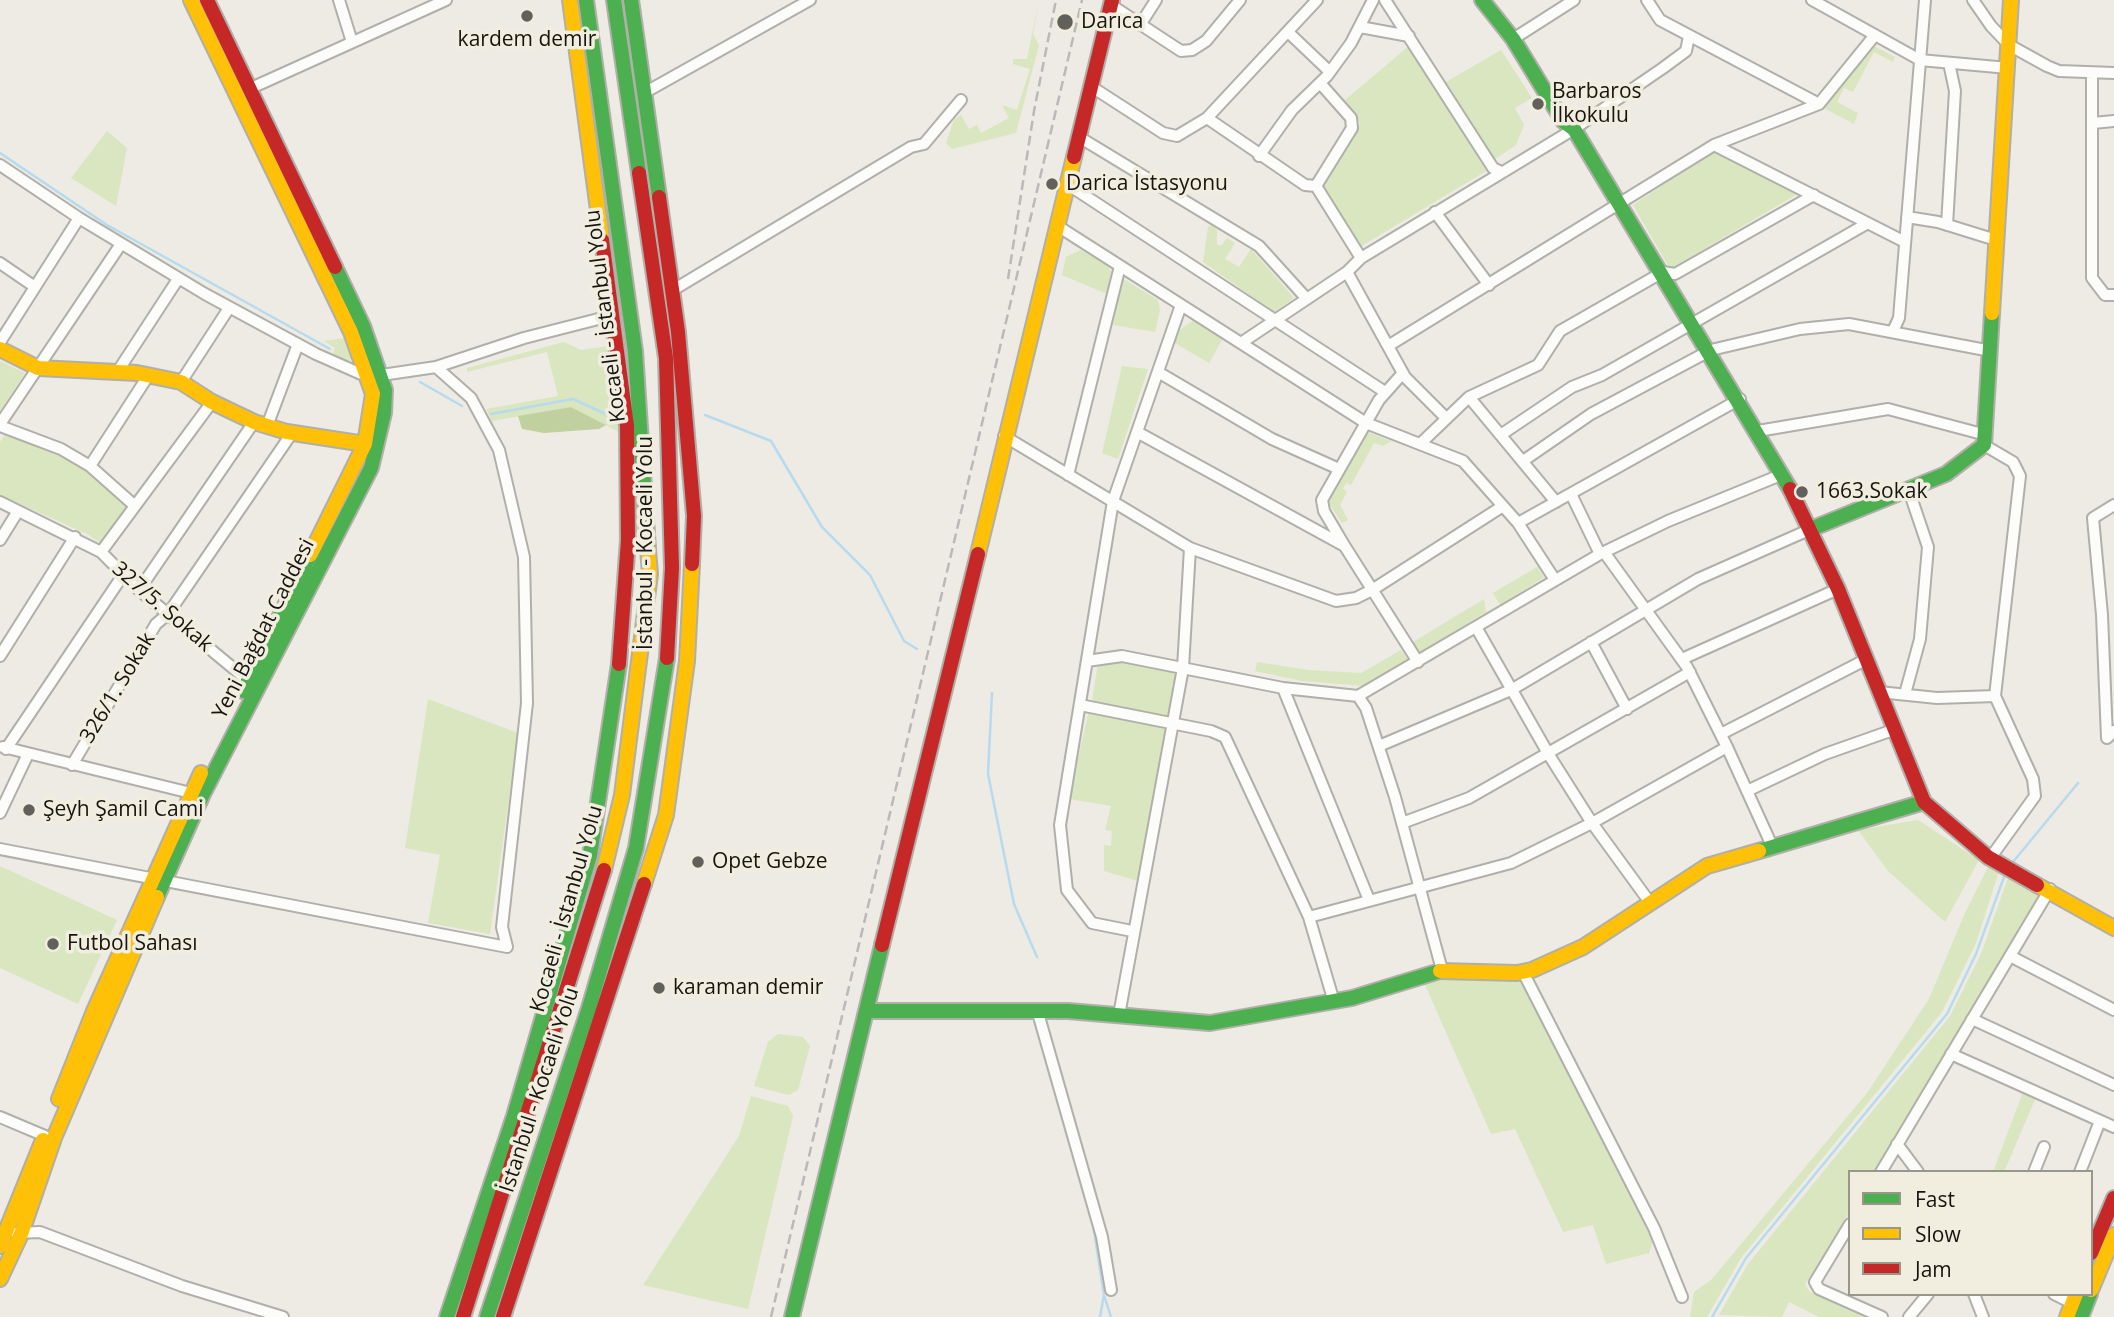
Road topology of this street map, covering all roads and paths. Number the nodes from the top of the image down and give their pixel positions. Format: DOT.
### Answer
graph roads {
  1 [pos="191,0"];
  2 [pos="206,0"];
  3 [pos="339,0"];
  4 [pos="446,0"];
  5 [pos="570,0"];
  6 [pos="586,0"];
  7 [pos="614,0"];
  8 [pos="631,0"];
  9 [pos="810,0"];
  10 [pos="1156,0"];
  11 [pos="1240,0"];
  12 [pos="1317,0"];
  13 [pos="1373,0"];
  14 [pos="1385,0"];
  15 [pos="1482,0"];
  16 [pos="1574,0"];
  17 [pos="1647,0"];
  18 [pos="1812,0"];
  19 [pos="1925,0"];
  20 [pos="1973,0"];
  21 [pos="2011,0"];
  22 [pos="1111,2"];
  23 [pos="1140,25"];
  24 [pos="1360,27"];
  25 [pos="1288,32"];
  26 [pos="1875,35"];
  27 [pos="1409,36"];
  28 [pos="1689,36"];
  29 [pos="1513,39"];
  30 [pos="352,42"];
  31 [pos="2009,45"];
  32 [pos="1920,60"];
  33 [pos="1949,63"];
  34 [pos="2008,68"];
  35 [pos="1330,72"];
  36 [pos="2092,73"];
  37 [pos="2114,73"];
  38 [pos="1320,83"];
  39 [pos="1092,87"];
  40 [pos="249,89"];
  41 [pos="645,93"];
  42 [pos="961,100"];
  43 [pos="1819,104"];
  44 [pos="1207,118"];
  45 [pos="2114,121"];
  46 [pos="2093,122"];
  47 [pos="1574,129"];
  48 [pos="1079,137"];
  49 [pos="1714,145"];
  50 [pos="1259,156"];
  51 [pos="0,165"];
  52 [pos="1501,172"];
  53 [pos="1067,184"];
  54 [pos="1315,186"];
  55 [pos="1814,195"];
  56 [pos="1621,204"];
  57 [pos="1435,212"];
  58 [pos="79,218"];
  59 [pos="1907,218"];
  60 [pos="1868,223"];
  61 [pos="1056,225"];
  62 [pos="1947,225"];
  63 [pos="1996,240"];
  64 [pos="1905,242"];
  65 [pos="121,244"];
  66 [pos="1362,258"];
  67 [pos="0,263"];
  68 [pos="1120,266"];
  69 [pos="1347,272"];
  70 [pos="1663,272"];
  71 [pos="178,279"];
  72 [pos="1489,285"];
  73 [pos="35,288"];
  74 [pos="673,290"];
  75 [pos="2114,295"];
  76 [pos="1307,299"];
  77 [pos="1181,305"];
  78 [pos="229,308"];
  79 [pos="614,315"];
  80 [pos="1275,321"];
  81 [pos="1695,323"];
  82 [pos="1893,331"];
  83 [pos="0,342"];
  84 [pos="1241,343"];
  85 [pos="298,344"];
  86 [pos="1388,346"];
  87 [pos="0,349"];
  88 [pos="1711,350"];
  89 [pos="1991,351"];
  90 [pos="436,367"];
  91 [pos="38,368"];
  92 [pos="118,371"];
  93 [pos="1158,372"];
  94 [pos="1403,373"];
  95 [pos="374,375"];
  96 [pos="148,376"];
  97 [pos="181,382"];
  98 [pos="1385,392"];
  99 [pos="1469,397"];
  100 [pos="1740,399"];
  101 [pos="212,402"];
  102 [pos="1446,418"];
  103 [pos="1366,423"];
  104 [pos="260,424"];
  105 [pos="0,425"];
  106 [pos="1758,431"];
  107 [pos="1137,432"];
  108 [pos="292,433"];
  109 [pos="1502,434"];
  110 [pos="1004,436"];
  111 [pos="1985,440"];
  112 [pos="365,444"];
  113 [pos="1420,444"];
  114 [pos="1523,460"];
  115 [pos="90,466"];
  116 [pos="1339,469"];
  117 [pos="1783,474"];
  118 [pos="1068,475"];
  119 [pos="1908,488"];
  120 [pos="1571,494"];
  121 [pos="1113,501"];
  122 [pos="0,502"];
  123 [pos="1556,502"];
  124 [pos="2114,505"];
  125 [pos="135,506"];
  126 [pos="1503,506"];
  127 [pos="18,511"];
  128 [pos="1518,523"];
  129 [pos="1811,529"];
  130 [pos="75,537"];
  131 [pos="0,540"];
  132 [pos="1344,545"];
  133 [pos="1190,548"];
  134 [pos="101,552"];
  135 [pos="1602,553"];
  136 [pos="122,575"];
  137 [pos="1555,580"];
  138 [pos="1838,589"];
  139 [pos="139,590"];
  140 [pos="1372,590"];
  141 [pos="1648,609"];
  142 [pos="168,614"];
  143 [pos="2108,621"];
  144 [pos="1476,628"];
  145 [pos="1591,642"];
  146 [pos="0,656"];
  147 [pos="1682,659"];
  148 [pos="1865,660"];
  149 [pos="1087,661"];
  150 [pos="1418,662"];
  151 [pos="1183,668"];
  152 [pos="1690,672"];
  153 [pos="253,684"];
  154 [pos="1283,688"];
  155 [pos="1511,690"];
  156 [pos="1879,692"];
  157 [pos="1905,694"];
  158 [pos="1358,696"];
  159 [pos="1995,696"];
  160 [pos="1080,705"];
  161 [pos="1627,709"];
  162 [pos="1173,723"];
  163 [pos="1893,730"];
  164 [pos="2114,731"];
  165 [pos="1721,734"];
  166 [pos="1379,746"];
  167 [pos="1727,747"];
  168 [pos="3,748"];
  169 [pos="1549,755"];
  170 [pos="27,756"];
  171 [pos="72,765"];
  172 [pos="1747,791"];
  173 [pos="191,793"];
  174 [pos="1924,802"];
  175 [pos="0,813"];
  176 [pos="1402,823"];
  177 [pos="1592,823"];
  178 [pos="1773,848"];
  179 [pos="0,849"];
  180 [pos="1988,857"];
  181 [pos="158,880"];
  182 [pos="1420,886"];
  183 [pos="2050,889"];
  184 [pos="1369,900"];
  185 [pos="1651,904"];
  186 [pos="1309,917"];
  187 [pos="2114,928"];
  188 [pos="1132,931"];
  189 [pos="2010,956"];
  190 [pos="1442,970"];
  191 [pos="1523,972"];
  192 [pos="1334,1002"];
  193 [pos="2114,1010"];
  194 [pos="866,1011"];
  195 [pos="1038,1013"];
  196 [pos="1119,1015"];
  197 [pos="1972,1018"];
  198 [pos="1951,1054"];
  199 [pos="2114,1085"];
  200 [pos="0,1117"];
  201 [pos="2100,1121"];
  202 [pos="2114,1127"];
  203 [pos="45,1136"];
  204 [pos="1897,1144"];
  205 [pos="2044,1147"];
  206 [pos="1882,1170"];
  207 [pos="1916,1170"];
  208 [pos="2035,1170"];
  209 [pos="2081,1170"];
  210 [pos="2114,1198"];
  211 [pos="1848,1227"];
  212 [pos="10,1231"];
  213 [pos="2102,1233"];
  214 [pos="0,1246"];
  215 [pos="0,1279"];
  216 [pos="2093,1281"];
  217 [pos="1111,1290"];
  218 [pos="1926,1296"];
  219 [pos="1975,1296"];
  220 [pos="2089,1296"];
  221 [pos="1682,1297"];
  222 [pos="283,1317"];
  223 [pos="447,1317"];
  224 [pos="463,1317"];
  225 [pos="488,1317"];
  226 [pos="503,1317"];
  227 [pos="792,1317"];
  228 [pos="1882,1317"];
  229 [pos="1909,1317"];
  230 [pos="1983,1317"];
  231 [pos="2081,1317"];
  1 -- 95 [label="main road, Yeni Bağdat Caddesi"];
  2 -- 40 [label="main road, Yeni Bağdat Caddesi"];
  3 -- 30 [label="street"];
  4 -- 30 [label="street"];
  5 -- 79 [label="main road"];
  6 -- 224 [label="main road, Kocaeli - İstanbul Yolu"];
  7 -- 225 [label="main road, İstanbul - Kocaeli Yolu"];
  8 -- 41 [label="main road"];
  9 -- 41 [label="street"];
  10 -- 23 [label="street"];
  11 -- 23 [label="street"];
  12 -- 25 [label="street"];
  13 -- 24 [label="street"];
  14 -- 27 [label="street"];
  15 -- 29 [label="main road"];
  16 -- 29 [label="street"];
  17 -- 28 [label="street"];
  18 -- 26 [label="street"];
  19 -- 32 [label="street"];
  20 -- 31 [label="street"];
  21 -- 31 [label="main road"];
  22 -- 23 [label="street"];
  22 -- 39 [label="main road"];
  24 -- 27 [label="street"];
  24 -- 35 [label="street"];
  25 -- 35 [label="street"];
  25 -- 44 [label="street"];
  26 -- 32 [label="street"];
  26 -- 43 [label="street"];
  27 -- 52 [label="street"];
  28 -- 43 [label="street"];
  28 -- 47 [label="street"];
  29 -- 47 [label="main road"];
  30 -- 40 [label="street"];
  31 -- 34 [label="main road"];
  31 -- 36 [label="street"];
  32 -- 33 [label="street"];
  32 -- 59 [label="street"];
  33 -- 34 [label="street"];
  33 -- 62 [label="street"];
  34 -- 63 [label="main road"];
  35 -- 38 [label="street"];
  36 -- 37 [label="street"];
  36 -- 46 [label="street"];
  38 -- 50 [label="street"];
  38 -- 54 [label="street"];
  39 -- 44 [label="street"];
  39 -- 48 [label="main road"];
  40 -- 95 [label="main road, Yeni Bağdat Caddesi"];
  41 -- 74 [label="main road"];
  42 -- 74 [label="street"];
  43 -- 49 [label="street"];
  44 -- 50 [label="street"];
  45 -- 46 [label="street"];
  46 -- 75 [label="street"];
  47 -- 52 [label="street"];
  47 -- 56 [label="main road"];
  48 -- 53 [label="main road"];
  48 -- 76 [label="street"];
  49 -- 55 [label="street"];
  49 -- 56 [label="street"];
  50 -- 54 [label="street"];
  51 -- 58 [label="street"];
  52 -- 57 [label="street"];
  53 -- 61 [label="main road"];
  53 -- 80 [label="street"];
  54 -- 66 [label="street"];
  55 -- 60 [label="street"];
  55 -- 70 [label="street"];
  56 -- 70 [label="main road"];
  56 -- 72 [label="street"];
  57 -- 66 [label="street"];
  57 -- 72 [label="street"];
  58 -- 65 [label="street"];
  58 -- 73 [label="street"];
  59 -- 62 [label="street"];
  59 -- 64 [label="street"];
  60 -- 64 [label="street"];
  60 -- 81 [label="street"];
  61 -- 68 [label="street"];
  61 -- 110 [label="main road"];
  62 -- 63 [label="street"];
  63 -- 89 [label="main road"];
  64 -- 82 [label="street"];
  65 -- 71 [label="street"];
  65 -- 91 [label="street"];
  66 -- 69 [label="street"];
  67 -- 73 [label="street"];
  68 -- 77 [label="street"];
  68 -- 118 [label="street"];
  69 -- 76 [label="street"];
  69 -- 86 [label="street"];
  70 -- 81 [label="main road"];
  70 -- 99 [label="street"];
  71 -- 78 [label="street"];
  71 -- 92 [label="street"];
  72 -- 86 [label="street"];
  73 -- 83 [label="street"];
  74 -- 226 [label="main road"];
  76 -- 80 [label="street"];
  77 -- 84 [label="street"];
  77 -- 93 [label="street"];
  78 -- 85 [label="street"];
  78 -- 97 [label="street"];
  79 -- 90 [label="street"];
  79 -- 223 [label="main road"];
  80 -- 84 [label="street"];
  80 -- 98 [label="street"];
  81 -- 88 [label="main road"];
  81 -- 109 [label="street"];
  82 -- 88 [label="street"];
  82 -- 89 [label="street"];
  84 -- 103 [label="street"];
  85 -- 95 [label="street"];
  85 -- 104 [label="street"];
  86 -- 94 [label="street"];
  87 -- 91 [label="main road"];
  88 -- 100 [label="main road"];
  88 -- 114 [label="street"];
  89 -- 111 [label="main road"];
  90 -- 95 [label="street"];
  90 -- 181 [label="street"];
  91 -- 92 [label="main road"];
  91 -- 105 [label="street"];
  92 -- 96 [label="main road"];
  93 -- 107 [label="street"];
  93 -- 116 [label="street"];
  94 -- 98 [label="street"];
  94 -- 102 [label="street"];
  95 -- 112 [label="main road, Yeni Bağdat Caddesi"];
  95 -- 153 [label="main road, Yeni Bağdat Caddesi"];
  96 -- 97 [label="main road"];
  96 -- 115 [label="street"];
  97 -- 101 [label="main road"];
  98 -- 103 [label="street"];
  99 -- 102 [label="street"];
  99 -- 109 [label="street"];
  100 -- 106 [label="main road"];
  100 -- 120 [label="street"];
  101 -- 104 [label="main road"];
  101 -- 125 [label="street"];
  102 -- 113 [label="street"];
  103 -- 113 [label="street"];
  103 -- 116 [label="street"];
  104 -- 108 [label="main road"];
  104 -- 139 [label="street"];
  105 -- 115 [label="street"];
  106 -- 111 [label="street"];
  106 -- 117 [label="main road"];
  107 -- 121 [label="street"];
  107 -- 132 [label="street"];
  108 -- 112 [label="main road"];
  108 -- 142 [label="street, 326/1. Sokak"];
  109 -- 114 [label="street"];
  110 -- 118 [label="street"];
  110 -- 194 [label="main road"];
  111 -- 119 [label="main road"];
  111 -- 159 [label="street"];
  112 -- 153 [label="main road, Yeni Bağdat Caddesi"];
  113 -- 126 [label="street"];
  114 -- 123 [label="street"];
  115 -- 125 [label="street"];
  116 -- 132 [label="street"];
  117 -- 129 [label="main road"];
  117 -- 135 [label="street"];
  118 -- 121 [label="street"];
  119 -- 129 [label="main road"];
  119 -- 157 [label="street"];
  120 -- 123 [label="street"];
  120 -- 135 [label="street"];
  121 -- 133 [label="street"];
  121 -- 149 [label="street"];
  122 -- 127 [label="street, 327/5. Sokak"];
  123 -- 128 [label="street"];
  124 -- 143 [label="street"];
  125 -- 134 [label="street"];
  126 -- 128 [label="street"];
  126 -- 140 [label="street"];
  127 -- 130 [label="street, 327/5. Sokak"];
  127 -- 131 [label="street"];
  128 -- 137 [label="street"];
  129 -- 138 [label="main road"];
  129 -- 141 [label="street"];
  130 -- 134 [label="street, 327/5. Sokak"];
  130 -- 146 [label="street"];
  132 -- 140 [label="street"];
  133 -- 140 [label="street"];
  133 -- 151 [label="street"];
  134 -- 136 [label="street, 327/5. Sokak"];
  135 -- 137 [label="street"];
  135 -- 141 [label="street"];
  136 -- 139 [label="street, 327/5. Sokak"];
  136 -- 168 [label="street"];
  137 -- 144 [label="street"];
  138 -- 147 [label="street"];
  138 -- 148 [label="main road"];
  139 -- 142 [label="street, 327/5. Sokak"];
  140 -- 150 [label="street"];
  141 -- 145 [label="street"];
  141 -- 147 [label="street"];
  142 -- 153 [label="street, 327/5. Sokak"];
  142 -- 171 [label="street, 326/1. Sokak"];
  143 -- 164 [label="street"];
  144 -- 150 [label="street"];
  144 -- 155 [label="street"];
  145 -- 155 [label="street"];
  145 -- 161 [label="street"];
  147 -- 152 [label="street"];
  148 -- 156 [label="main road"];
  148 -- 165 [label="street"];
  149 -- 151 [label="street"];
  149 -- 160 [label="street"];
  150 -- 158 [label="street"];
  151 -- 154 [label="street"];
  151 -- 162 [label="street"];
  152 -- 161 [label="street"];
  152 -- 165 [label="street"];
  153 -- 173 [label="main road, Yeni Bağdat Caddesi"];
  153 -- 181 [label="main road, Yeni Bağdat Caddesi"];
  154 -- 158 [label="street"];
  154 -- 184 [label="street"];
  155 -- 166 [label="street"];
  155 -- 169 [label="street"];
  156 -- 157 [label="street"];
  156 -- 163 [label="main road"];
  157 -- 159 [label="street"];
  158 -- 166 [label="street"];
  159 -- 180 [label="street"];
  160 -- 162 [label="street"];
  160 -- 188 [label="street"];
  161 -- 169 [label="street"];
  162 -- 186 [label="street"];
  162 -- 188 [label="street"];
  163 -- 172 [label="street"];
  163 -- 174 [label="main road"];
  165 -- 167 [label="street"];
  166 -- 176 [label="street"];
  167 -- 172 [label="street"];
  167 -- 177 [label="street"];
  168 -- 170 [label="street"];
  169 -- 176 [label="street"];
  169 -- 177 [label="street"];
  170 -- 171 [label="street"];
  170 -- 175 [label="street"];
  171 -- 173 [label="street"];
  172 -- 178 [label="street"];
  173 -- 181 [label="main road, Yeni Bağdat Caddesi"];
  174 -- 178 [label="main road"];
  174 -- 180 [label="main road"];
  176 -- 182 [label="street"];
  177 -- 182 [label="street"];
  177 -- 185 [label="street"];
  178 -- 185 [label="main road"];
  179 -- 181 [label="street"];
  180 -- 183 [label="main road"];
  181 -- 203 [label="main road, Yeni Bağdat Caddesi"];
  181 -- 212 [label="main road, Yeni Bağdat Caddesi"];
  182 -- 184 [label="street"];
  182 -- 190 [label="street"];
  183 -- 187 [label="main road"];
  183 -- 189 [label="street"];
  184 -- 186 [label="street"];
  185 -- 191 [label="main road"];
  186 -- 192 [label="street"];
  188 -- 196 [label="street"];
  189 -- 193 [label="street"];
  189 -- 197 [label="street"];
  190 -- 191 [label="main road"];
  190 -- 192 [label="main road"];
  191 -- 221 [label="street"];
  192 -- 196 [label="main road"];
  194 -- 195 [label="main road"];
  194 -- 227 [label="main road"];
  195 -- 196 [label="main road"];
  195 -- 217 [label="street"];
  197 -- 198 [label="street"];
  197 -- 199 [label="street"];
  198 -- 201 [label="street"];
  198 -- 204 [label="street"];
  200 -- 203 [label="street"];
  201 -- 202 [label="street"];
  201 -- 209 [label="street"];
  203 -- 212 [label="main road, Yeni Bağdat Caddesi"];
  204 -- 206 [label="street"];
  204 -- 207 [label="street"];
  205 -- 208 [label="street"];
  210 -- 213 [label="main road"];
  211 -- 228 [label="street"];
  212 -- 214 [label="main road, Yeni Bağdat Caddesi"];
  212 -- 215 [label="main road, Yeni Bağdat Caddesi"];
  212 -- 222 [label="street"];
  213 -- 216 [label="main road"];
  218 -- 229 [label="street"];
  219 -- 230 [label="street"];
  220 -- 231 [label="main road"];
}
